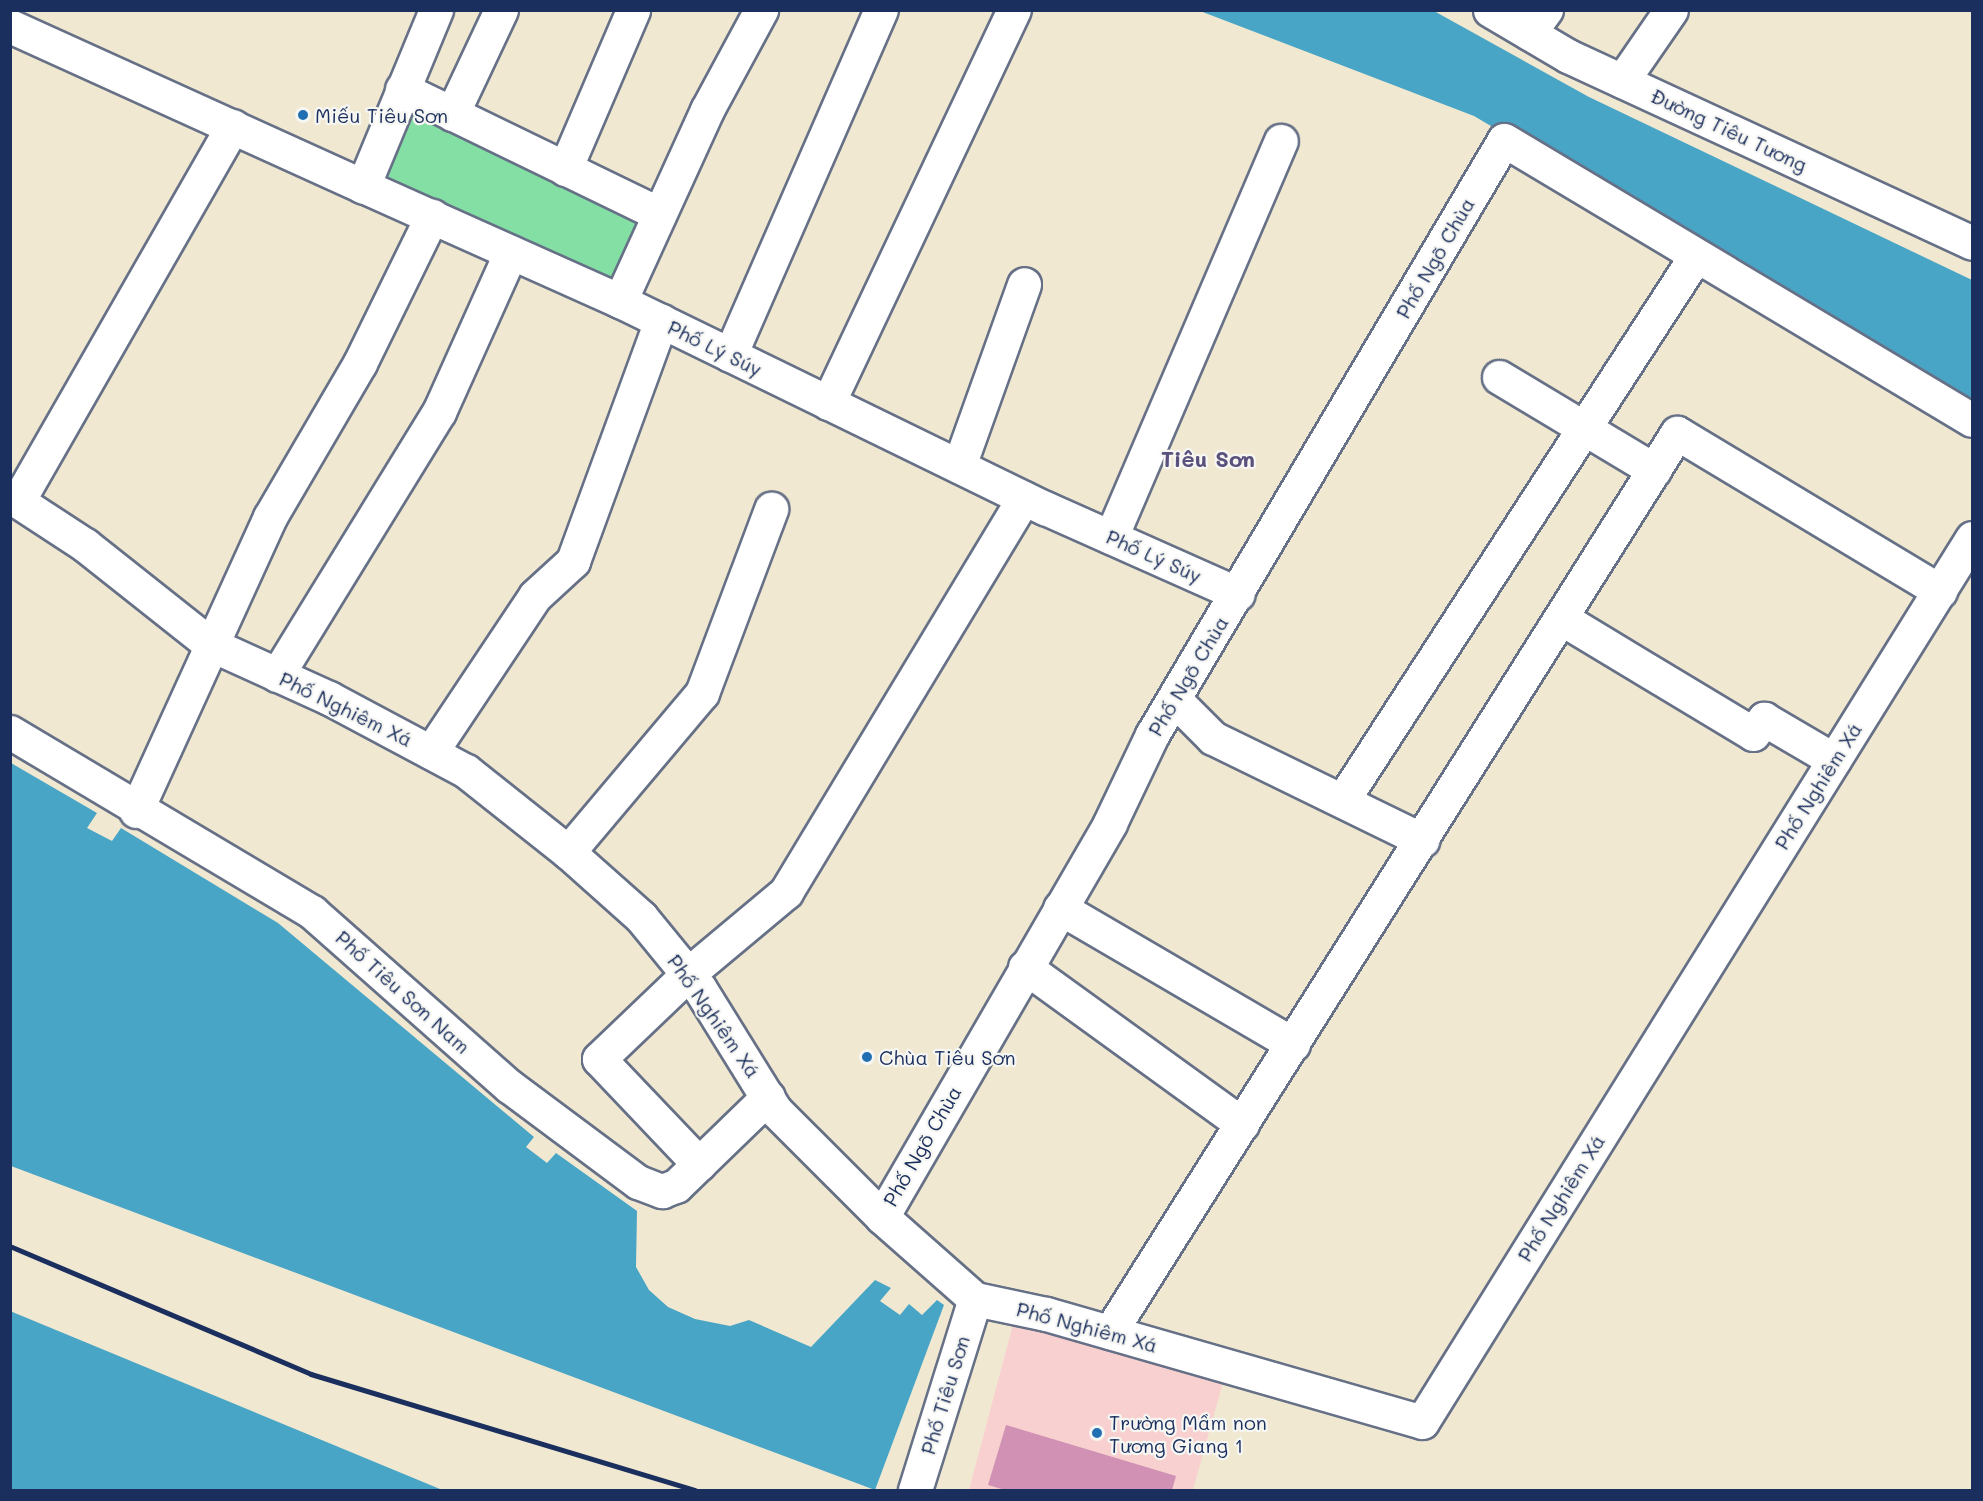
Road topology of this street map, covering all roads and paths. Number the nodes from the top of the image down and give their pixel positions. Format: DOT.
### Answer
graph roads {
  1 [pos="436,10"];
  2 [pos="501,10"];
  3 [pos="633,10"];
  4 [pos="761,10"];
  5 [pos="881,10"];
  6 [pos="1014,10"];
  7 [pos="1490,10"];
  8 [pos="1671,10"];
  9 [pos="1538,22"];
  10 [pos="10,26"];
  11 [pos="1622,81"];
  12 [pos="402,89"];
  13 [pos="452,114"];
  14 [pos="233,126"];
  15 [pos="1281,141"];
  16 [pos="565,169"];
  17 [pos="363,186"];
  18 [pos="659,214"];
  19 [pos="432,216"];
  20 [pos="1972,243"];
  21 [pos="511,252"];
  22 [pos="1695,257"];
  23 [pos="1024,284"];
  24 [pos="620,301"];
  25 [pos="661,321"];
  26 [pos="730,355"];
  27 [pos="1499,377"];
  28 [pos="828,403"];
  29 [pos="1972,420"];
  30 [pos="1584,428"];
  31 [pos="959,466"];
  32 [pos="1654,470"];
  33 [pos="1024,498"];
  34 [pos="14,499"];
  35 [pos="771,509"];
  36 [pos="1111,537"];
  37 [pos="1972,538"];
  38 [pos="1940,591"];
  39 [pos="1238,594"];
  40 [pos="1561,618"];
  41 [pos="210,644"];
  42 [pos="277,675"];
  43 [pos="1174,699"];
  44 [pos="10,732"];
  45 [pos="431,752"];
  46 [pos="1834,760"];
  47 [pos="1344,798"];
  48 [pos="136,811"];
  49 [pos="1422,840"];
  50 [pos="568,852"];
  51 [pos="1060,908"];
  52 [pos="1025,967"];
  53 [pos="688,974"];
  54 [pos="1293,1044"];
  55 [pos="768,1097"];
  56 [pos="1242,1124"];
  57 [pos="699,1164"];
  58 [pos="882,1217"];
  59 [pos="975,1299"];
  60 [pos="1110,1332"];
  61 [pos="915,1491"];
  1 -- 12 [label="street"];
  2 -- 13 [label="street"];
  3 -- 16 [label="street"];
  4 -- 18 [label="street"];
  5 -- 26 [label="street"];
  6 -- 28 [label="street"];
  7 -- 9 [label="street, Đường Tiêu Tương"];
  8 -- 11 [label="street"];
  9 -- 11 [label="street, Đường Tiêu Tương"];
  10 -- 14 [label="street, Phố Lý Súy"];
  11 -- 20 [label="street, Đường Tiêu Tương"];
  12 -- 13 [label="street"];
  12 -- 17 [label="street"];
  13 -- 16 [label="street"];
  14 -- 17 [label="street, Phố Lý Súy"];
  14 -- 34 [label="street"];
  15 -- 36 [label="street"];
  16 -- 18 [label="street"];
  17 -- 19 [label="street, Phố Lý Súy"];
  18 -- 24 [label="street"];
  19 -- 21 [label="street, Phố Lý Súy"];
  19 -- 41 [label="street"];
  21 -- 24 [label="street, Phố Lý Súy"];
  21 -- 42 [label="street"];
  22 -- 29 [label="street"];
  22 -- 30 [label="street"];
  22 -- 39 [label="street, Phố Ngõ Chùa"];
  23 -- 31 [label="street"];
  24 -- 25 [label="street, Phố Lý Súy"];
  25 -- 26 [label="street, Phố Lý Súy"];
  25 -- 45 [label="street"];
  26 -- 28 [label="street, Phố Lý Súy"];
  27 -- 30 [label="street"];
  28 -- 31 [label="street, Phố Lý Súy"];
  30 -- 32 [label="street"];
  30 -- 47 [label="street"];
  31 -- 33 [label="street, Phố Lý Súy"];
  32 -- 38 [label="street"];
  32 -- 40 [label="street"];
  33 -- 36 [label="street, Phố Lý Súy"];
  33 -- 53 [label="street"];
  34 -- 41 [label="street, Phố Nghiêm Xá"];
  35 -- 50 [label="street"];
  36 -- 39 [label="street, Phố Lý Súy"];
  37 -- 38 [label="street, Phố Nghiêm Xá"];
  38 -- 46 [label="street, Phố Nghiêm Xá"];
  39 -- 43 [label="street, Phố Ngõ Chùa"];
  40 -- 46 [label="street"];
  40 -- 49 [label="street"];
  41 -- 42 [label="street, Phố Nghiêm Xá"];
  41 -- 48 [label="street"];
  42 -- 45 [label="street, Phố Nghiêm Xá"];
  43 -- 47 [label="street"];
  43 -- 51 [label="street, Phố Ngõ Chùa"];
  44 -- 48 [label="street, Phố Tiêu Sơn Nam"];
  45 -- 50 [label="street, Phố Nghiêm Xá"];
  46 -- 60 [label="street, Phố Nghiêm Xá"];
  47 -- 49 [label="street"];
  48 -- 57 [label="street, Phố Tiêu Sơn Nam"];
  49 -- 54 [label="street"];
  50 -- 53 [label="street, Phố Nghiêm Xá"];
  51 -- 52 [label="street, Phố Ngõ Chùa"];
  51 -- 54 [label="street"];
  52 -- 56 [label="street"];
  52 -- 58 [label="street, Phố Ngõ Chùa"];
  53 -- 55 [label="street, Phố Nghiêm Xá"];
  53 -- 57 [label="street"];
  54 -- 56 [label="street"];
  55 -- 57 [label="street, Phố Tiêu Sơn Nam"];
  55 -- 58 [label="street, Phố Nghiêm Xá"];
  56 -- 60 [label="street"];
  58 -- 59 [label="street, Phố Nghiêm Xá"];
  59 -- 60 [label="street, Phố Nghiêm Xá"];
  59 -- 61 [label="street, Phố Tiêu Sơn"];
}
